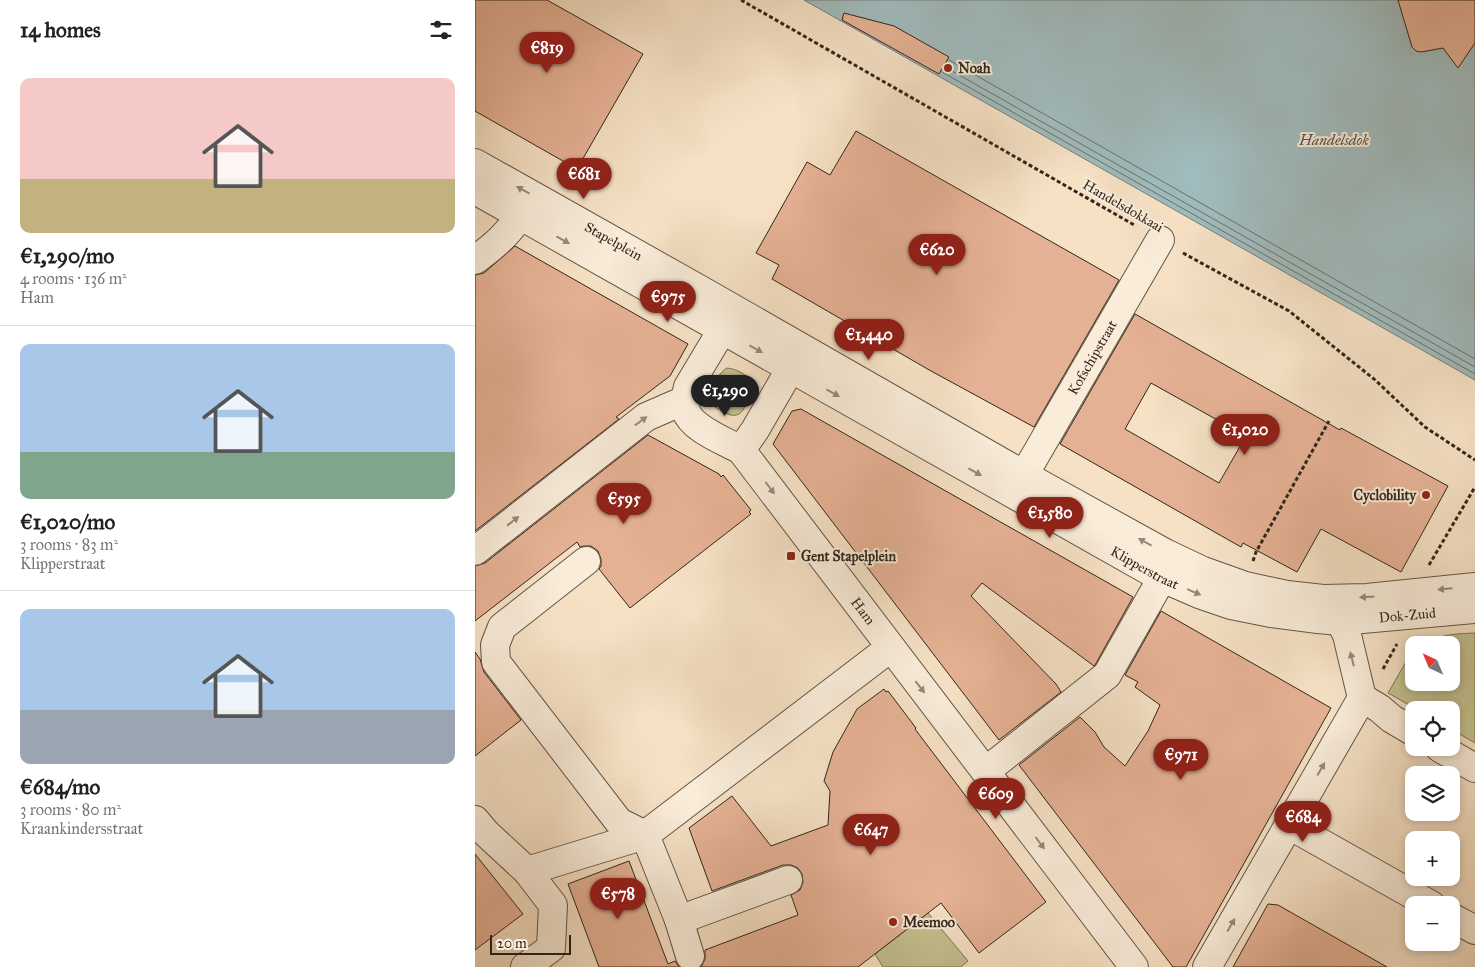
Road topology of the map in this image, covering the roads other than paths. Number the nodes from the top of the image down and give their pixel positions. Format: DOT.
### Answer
graph roads {
  1 [pos="475,163"];
  2 [pos="475,190"];
  3 [pos="521,216"];
  4 [pos="1159,240"];
  5 [pos="475,260"];
  6 [pos="640,270"];
  7 [pos="728,320"];
  8 [pos="797,358"];
  9 [pos="685,400"];
  10 [pos="741,450"];
  11 [pos="1024,475"];
  12 [pos="475,551"];
  13 [pos="587,561"];
  14 [pos="1162,578"];
  15 [pos="1475,587"];
  16 [pos="1414,603"];
  17 [pos="1339,609"];
  18 [pos="1475,609"];
  19 [pos="890,648"];
  20 [pos="1362,698"];
  21 [pos="1405,727"];
  22 [pos="1454,756"];
  23 [pos="1475,768"];
  24 [pos="985,771"];
  25 [pos="475,820"];
  26 [pos="1289,825"];
  27 [pos="645,835"];
  28 [pos="527,871"];
  29 [pos="787,880"];
  30 [pos="1415,896"];
  31 [pos="679,920"];
  32 [pos="690,956"];
  33 [pos="525,967"];
  34 [pos="1133,967"];
  35 [pos="1207,967"];
  6 -- 1 [label="street, Stapelplein, one-way"];
  2 -- 3 [label="street, Stapelplein"];
  3 -- 5 [label="street"];
  3 -- 6 [label="street, Stapelplein, one-way"];
  4 -- 11 [label="street, Kofschipstraat"];
  6 -- 7 [label="street, Stapelplein"];
  7 -- 8 [label="street, Stapelplein"];
  7 -- 9 [label="street"];
  8 -- 10 [label="street"];
  8 -- 11 [label="street, Klipperstraat"];
  8 -- 14 [label="street, Klipperstraat, one-way"];
  9 -- 10 [label="street, Ham"];
  12 -- 9 [label="street, one-way"];
  10 -- 19 [label="street, Ham, one-way"];
  17 -- 11 [label="street, Klipperstraat, one-way"];
  13 -- 27 [label="street"];
  14 -- 17 [label="street, Klipperstraat, one-way"];
  14 -- 24 [label="street"];
  15 -- 16 [label="street, Dok-Zuid, one-way"];
  16 -- 17 [label="street, Dok-Zuid"];
  16 -- 18 [label="street, Dok-Zuid"];
  20 -- 17 [label="street, one-way"];
  19 -- 24 [label="street, Ham, one-way"];
  19 -- 27 [label="street"];
  20 -- 21 [label="street"];
  26 -- 20 [label="street, one-way"];
  22 -- 23 [label="street"];
  24 -- 34 [label="street, Ham, one-way"];
  25 -- 28 [label="street"];
  26 -- 30 [label="street"];
  35 -- 26 [label="street, one-way"];
  27 -- 28 [label="street"];
  27 -- 31 [label="street"];
  28 -- 33 [label="street"];
  29 -- 31 [label="street"];
  31 -- 32 [label="street"];
}
